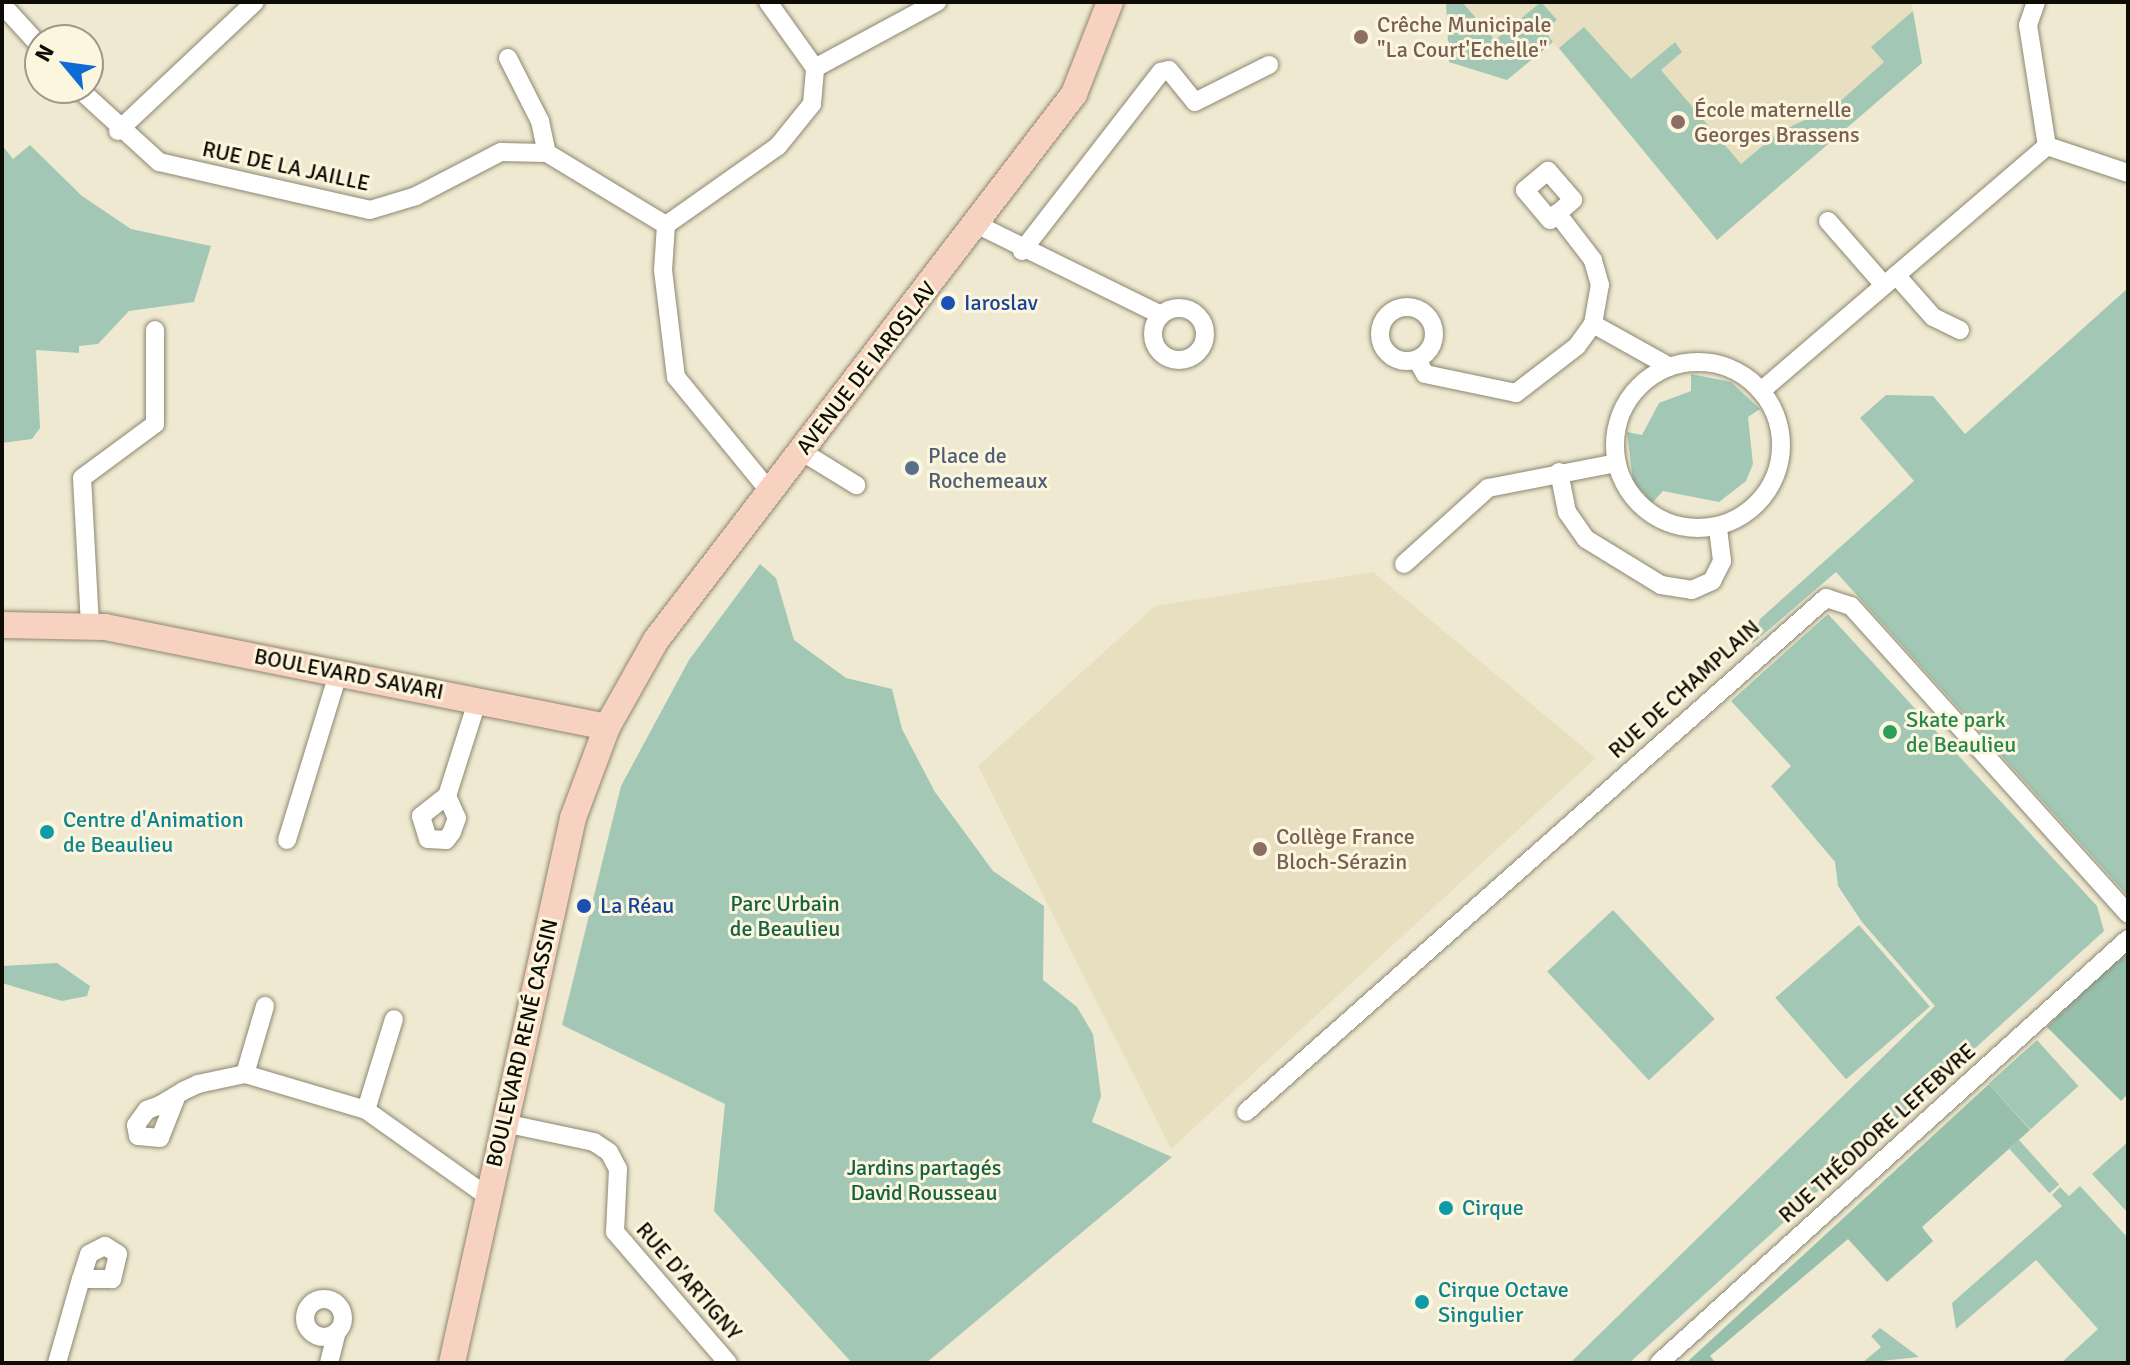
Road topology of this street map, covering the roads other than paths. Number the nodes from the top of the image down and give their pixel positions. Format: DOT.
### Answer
graph roads {
  1 [pos="255,2"];
  2 [pos="768,2"];
  3 [pos="937,2"];
  4 [pos="1110,2"];
  5 [pos="2036,2"];
  6 [pos="10,10"];
  7 [pos="24,27"];
  8 [pos="508,58"];
  9 [pos="1269,65"];
  10 [pos="815,68"];
  11 [pos="93,104"];
  12 [pos="118,131"];
  13 [pos="2047,146"];
  14 [pos="547,153"];
  15 [pos="2128,173"];
  16 [pos="1557,213"];
  17 [pos="1828,221"];
  18 [pos="976,224"];
  19 [pos="666,225"];
  20 [pos="1022,251"];
  21 [pos="1890,280"];
  22 [pos="1161,315"];
  23 [pos="1593,324"];
  24 [pos="155,330"];
  25 [pos="1960,330"];
  26 [pos="1417,360"];
  27 [pos="1670,367"];
  28 [pos="1761,391"];
  29 [pos="801,451"];
  30 [pos="1617,463"];
  31 [pos="1559,472"];
  32 [pos="856,485"];
  33 [pos="770,492"];
  34 [pos="1718,526"];
  35 [pos="1404,564"];
  36 [pos="2,625"];
  37 [pos="90,625"];
  38 [pos="339,671"];
  39 [pos="478,699"];
  40 [pos="607,727"];
  41 [pos="447,796"];
  42 [pos="287,840"];
  43 [pos="2128,914"];
  44 [pos="2128,939"];
  45 [pos="265,1006"];
  46 [pos="394,1019"];
  47 [pos="245,1074"];
  48 [pos="177,1095"];
  49 [pos="366,1110"];
  50 [pos="1246,1112"];
  51 [pos="504,1123"];
  52 [pos="487,1196"];
  53 [pos="81,1279"];
  54 [pos="337,1332"];
  55 [pos="57,1363"];
  56 [pos="329,1363"];
  57 [pos="452,1363"];
  58 [pos="728,1363"];
  59 [pos="1659,1363"];
  1 -- 12 [label="street"];
  2 -- 10 [label="street"];
  3 -- 10 [label="street"];
  4 -- 18 [label="street, AVENUE DE IAROSLAV"];
  5 -- 13 [label="street"];
  6 -- 7 [label="street"];
  8 -- 14 [label="street"];
  9 -- 20 [label="street"];
  10 -- 19 [label="street"];
  11 -- 12 [label="street, RUE DE LA JAILLE"];
  12 -- 14 [label="street, RUE DE LA JAILLE"];
  13 -- 15 [label="street"];
  13 -- 21 [label="street"];
  14 -- 19 [label="street, RUE DE LA JAILLE"];
  16 -- 23 [label="street"];
  17 -- 21 [label="street"];
  18 -- 20 [label="street"];
  18 -- 29 [label="street, AVENUE DE IAROSLAV"];
  19 -- 33 [label="street"];
  20 -- 22 [label="street"];
  21 -- 25 [label="street"];
  21 -- 28 [label="street"];
  23 -- 26 [label="street"];
  23 -- 27 [label="street"];
  24 -- 37 [label="street"];
  27 -- 28 [label="street"];
  27 -- 30 [label="street"];
  28 -- 34 [label="street"];
  29 -- 32 [label="street"];
  29 -- 33 [label="street, AVENUE DE IAROSLAV"];
  30 -- 31 [label="street"];
  30 -- 34 [label="street"];
  31 -- 34 [label="street"];
  31 -- 35 [label="street"];
  33 -- 40 [label="street, AVENUE DE IAROSLAV"];
  36 -- 37 [label="street, BOULEVARD SAVARI"];
  37 -- 38 [label="street, BOULEVARD SAVARI"];
  38 -- 39 [label="street, BOULEVARD SAVARI"];
  38 -- 42 [label="street"];
  39 -- 40 [label="street, BOULEVARD SAVARI"];
  39 -- 41 [label="street"];
  40 -- 51 [label="street, BOULEVARD RENÉ CASSIN"];
  43 -- 50 [label="street, RUE DE CHAMPLAIN"];
  44 -- 59 [label="street, RUE THÉODORE LEFEBVRE"];
  45 -- 47 [label="street"];
  46 -- 49 [label="street"];
  47 -- 48 [label="street"];
  47 -- 49 [label="street"];
  49 -- 52 [label="street"];
  51 -- 52 [label="street, BOULEVARD RENÉ CASSIN"];
  51 -- 58 [label="street, RUE D'ARTIGNY"];
  52 -- 57 [label="street, BOULEVARD RENÉ CASSIN"];
  53 -- 55 [label="street"];
  54 -- 56 [label="street"];
}
